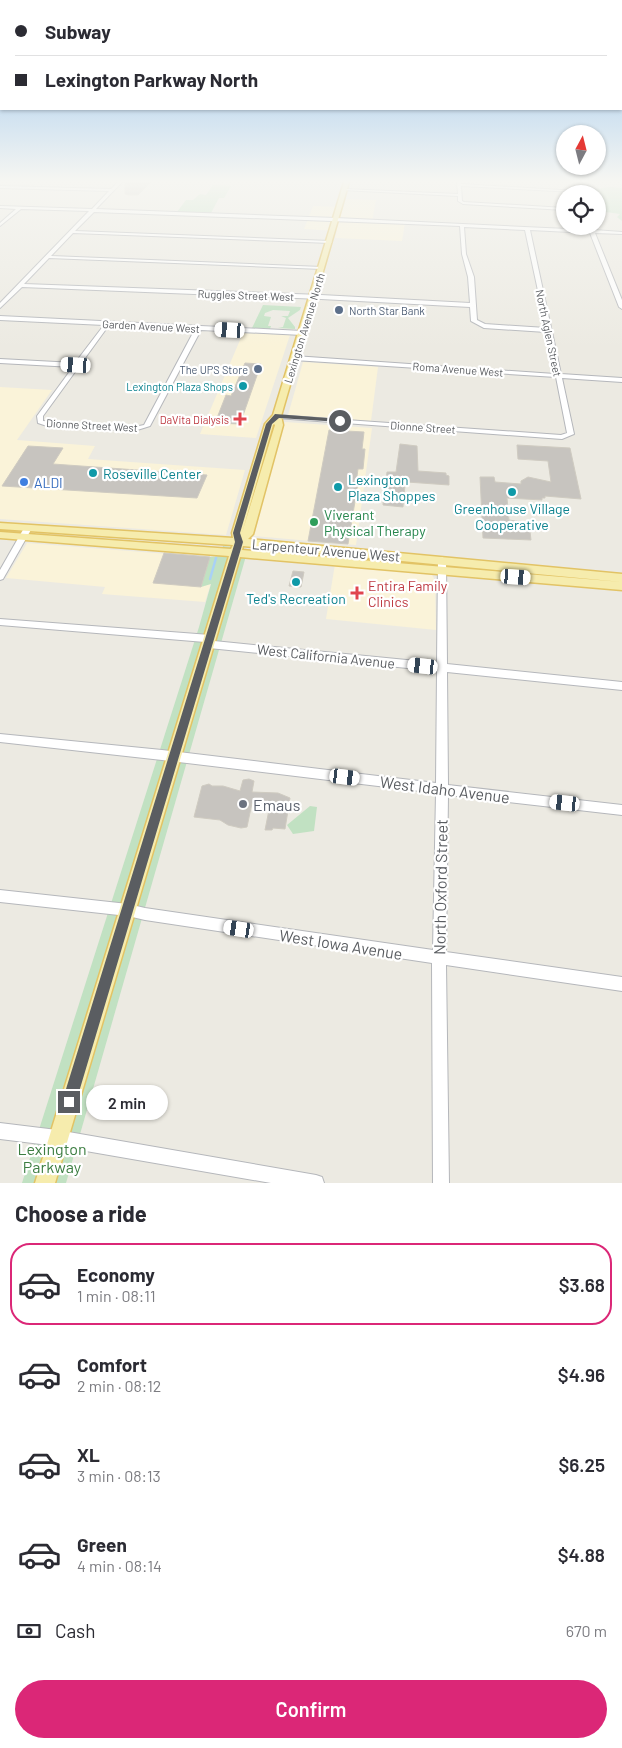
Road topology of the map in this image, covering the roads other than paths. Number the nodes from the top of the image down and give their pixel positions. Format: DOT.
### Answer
graph roads {
  1 [pos="67,237"];
  2 [pos="206,237"];
  3 [pos="331,237"];
  4 [pos="463,237"];
  5 [pos="529,237"];
  6 [pos="593,237"];
  7 [pos="330,242"];
  8 [pos="48,257"];
  9 [pos="322,268"];
  10 [pos="20,285"];
  11 [pos="313,298"];
  12 [pos="472,305"];
  13 [pos="0,306"];
  14 [pos="622,307"];
  15 [pos="0,318"];
  16 [pos="107,324"];
  17 [pos="199,328"];
  18 [pos="549,330"];
  19 [pos="302,333"];
  20 [pos="294,358"];
  21 [pos="0,361"];
  22 [pos="76,365"];
  23 [pos="558,376"];
  24 [pos="622,380"];
  25 [pos="277,416"];
  26 [pos="569,436"];
  27 [pos="0,526"];
  28 [pos="25,532"];
  29 [pos="0,536"];
  30 [pos="237,547"];
  31 [pos="442,566"];
  32 [pos="0,577"];
  33 [pos="622,578"];
  34 [pos="622,586"];
  35 [pos="0,622"];
  36 [pos="209,642"];
  37 [pos="442,667"];
  38 [pos="622,686"];
  39 [pos="0,738"];
  40 [pos="175,757"];
  41 [pos="442,789"];
  42 [pos="622,810"];
  43 [pos="0,896"];
  44 [pos="128,910"];
  45 [pos="439,959"];
  46 [pos="622,984"];
  47 [pos="0,1131"];
  48 [pos="58,1138"];
  49 [pos="45,1183"];
  50 [pos="316,1183"];
  51 [pos="441,1183"];
  1 -- 8 [label="street"];
  2 -- 7 [label="street"];
  3 -- 7 [label="main road, Lexington Avenue North"];
  4 -- 12 [label="street"];
  5 -- 18 [label="street, North Aglen Street"];
  6 -- 14 [label="street"];
  7 -- 9 [label="main road, Lexington Avenue North"];
  8 -- 9 [label="street"];
  8 -- 10 [label="street"];
  9 -- 11 [label="main road, Lexington Avenue North"];
  10 -- 11 [label="street, Ruggles Street West"];
  10 -- 13 [label="street"];
  11 -- 12 [label="street, Ruggles Street West"];
  11 -- 19 [label="main road, Lexington Avenue North"];
  12 -- 18 [label="street"];
  15 -- 16 [label="street, Garden Avenue West"];
  16 -- 17 [label="street, Garden Avenue West"];
  16 -- 22 [label="street"];
  17 -- 19 [label="street, Garden Avenue West"];
  17 -- 22 [label="street, Dionne Street West"];
  18 -- 23 [label="street, North Aglen Street"];
  19 -- 20 [label="main road, Lexington Avenue North"];
  20 -- 23 [label="street, Roma Avenue West"];
  20 -- 25 [label="main road, Lexington Avenue North"];
  21 -- 22 [label="street"];
  23 -- 24 [label="street, Roma Avenue West"];
  23 -- 26 [label="street, North Aglen Street"];
  25 -- 26 [label="street, Dionne Street"];
  25 -- 30 [label="main road, Lexington Avenue North"];
  27 -- 28 [label="main road, Larpenteur Avenue West"];
  28 -- 29 [label="main road, Larpenteur Avenue West"];
  28 -- 30 [label="main road, Larpenteur Avenue West"];
  28 -- 32 [label="street"];
  30 -- 31 [label="main road, Larpenteur Avenue West"];
  30 -- 36 [label="main road, Lexington Avenue North"];
  31 -- 33 [label="main road, Larpenteur Avenue West"];
  31 -- 34 [label="main road, Larpenteur Avenue West"];
  31 -- 37 [label="street, North Oxford Street"];
  35 -- 36 [label="street, West California Avenue"];
  36 -- 37 [label="street, West California Avenue"];
  36 -- 40 [label="main road, Lexington Avenue North"];
  37 -- 38 [label="street, West California Avenue"];
  37 -- 41 [label="street, North Oxford Street"];
  39 -- 40 [label="street, West Idaho Avenue"];
  40 -- 41 [label="street, West Idaho Avenue"];
  40 -- 44 [label="main road, Lexington Avenue North"];
  41 -- 42 [label="street, West Idaho Avenue"];
  41 -- 45 [label="street, North Oxford Street"];
  43 -- 44 [label="street, West Iowa Avenue"];
  44 -- 45 [label="street, West Iowa Avenue"];
  44 -- 48 [label="main road, Lexington Avenue North"];
  45 -- 46 [label="street, West Iowa Avenue"];
  45 -- 51 [label="street, North Oxford Street"];
  47 -- 48 [label="street"];
  48 -- 49 [label="main road, Lexington Avenue North"];
  48 -- 50 [label="street"];
}
